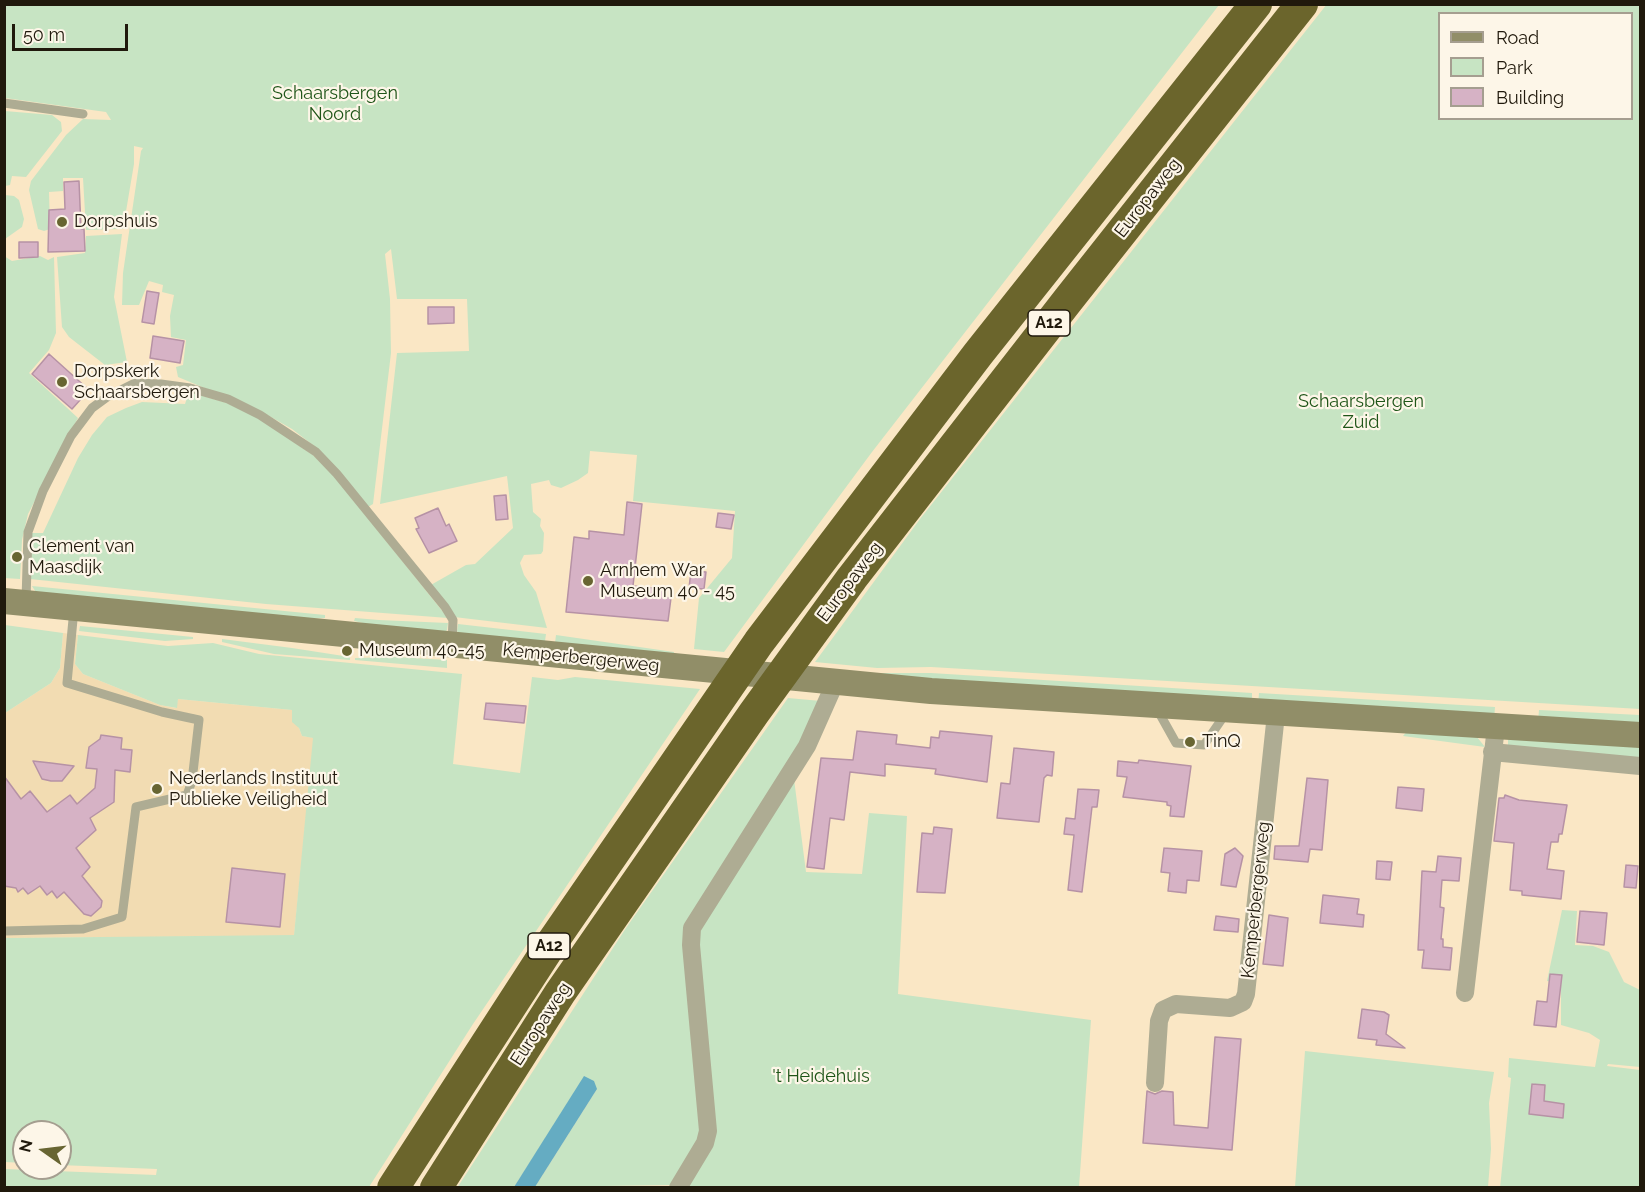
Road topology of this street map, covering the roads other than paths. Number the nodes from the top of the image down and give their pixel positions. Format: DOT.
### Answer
graph roads {
  1 [pos="1228,4"];
  2 [pos="1256,4"];
  3 [pos="1302,4"];
  4 [pos="4,104"];
  5 [pos="83,114"];
  6 [pos="978,354"];
  7 [pos="15,602"];
  8 [pos="74,608"];
  9 [pos="452,645"];
  10 [pos="835,683"];
  11 [pos="1156,706"];
  12 [pos="1227,711"];
  13 [pos="1276,714"];
  14 [pos="1641,735"];
  15 [pos="1494,739"];
  16 [pos="1641,766"];
  17 [pos="4,931"];
  18 [pos="1465,993"];
  19 [pos="1155,1083"];
  20 [pos="393,1188"];
  21 [pos="436,1188"];
  22 [pos="678,1188"];
  1 -- 6 [label="highway, A12"];
  2 -- 6 [label="highway, Europaweg / A12"];
  3 -- 21 [label="highway, Europaweg / A12"];
  4 -- 5 [label="lane"];
  6 -- 20 [label="highway, Europaweg / A12"];
  7 -- 8 [label="main road, Kemperbergerweg"];
  7 -- 9 [label="lane"];
  8 -- 9 [label="main road, Kemperbergerweg"];
  8 -- 17 [label="lane"];
  9 -- 10 [label="main road, Kemperbergerweg"];
  10 -- 11 [label="main road, Kemperbergerweg"];
  10 -- 22 [label="street"];
  11 -- 12 [label="main road, Kemperbergerweg"];
  11 -- 12 [label="lane"];
  12 -- 13 [label="main road, Kemperbergerweg"];
  13 -- 15 [label="main road, Kemperbergerweg"];
  13 -- 19 [label="street, Kemperbergerweg"];
  14 -- 15 [label="main road, Kemperbergerweg"];
  15 -- 16 [label="street, Kemperbergerweg"];
  15 -- 18 [label="street"];
}
